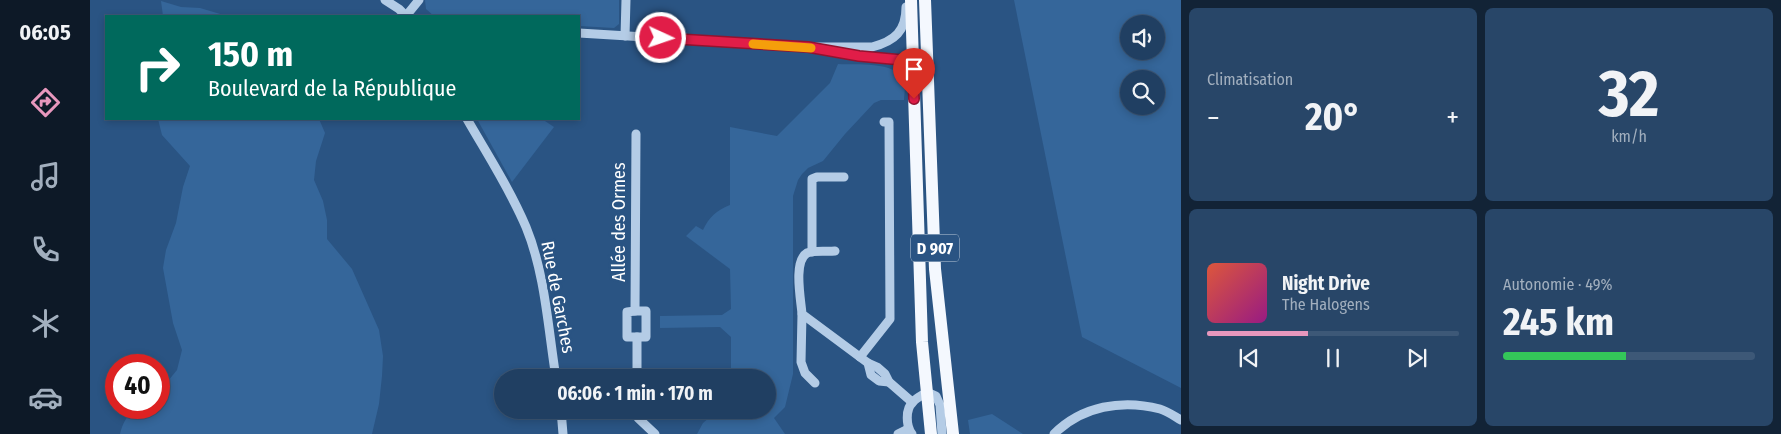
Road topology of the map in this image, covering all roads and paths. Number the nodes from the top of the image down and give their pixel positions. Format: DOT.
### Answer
graph roads {
  1 [pos="386,0"];
  2 [pos="419,0"];
  3 [pos="626,0"];
  4 [pos="906,0"];
  5 [pos="910,0"];
  6 [pos="925,0"];
  7 [pos="405,15"];
  8 [pos="407,15"];
  9 [pos="912,31"];
  10 [pos="580,33"];
  11 [pos="625,36"];
  12 [pos="893,39"];
  13 [pos="926,41"];
  14 [pos="808,47"];
  15 [pos="913,61"];
  16 [pos="927,61"];
  17 [pos="468,120"];
  18 [pos="884,122"];
  19 [pos="636,134"];
  20 [pos="844,177"];
  21 [pos="812,252"];
  22 [pos="835,252"];
  23 [pos="635,311"];
  24 [pos="802,314"];
  25 [pos="637,338"];
  26 [pos="864,360"];
  27 [pos="555,369"];
  28 [pos="637,369"];
  29 [pos="816,384"];
  30 [pos="927,392"];
  31 [pos="912,402"];
  32 [pos="562,419"];
  33 [pos="639,419"];
  34 [pos="1181,420"];
  35 [pos="910,432"];
  36 [pos="563,434"];
  37 [pos="655,434"];
  38 [pos="898,434"];
  39 [pos="931,434"];
  40 [pos="942,434"];
  41 [pos="954,434"];
  42 [pos="1054,434"];
  1 -- 7 [label="street"];
  2 -- 8 [label="street"];
  3 -- 11 [label="street"];
  4 -- 12 [label="street"];
  5 -- 9 [label="main road, D 907"];
  6 -- 13 [label="main road, D 907"];
  9 -- 12 [label="street"];
  9 -- 13 [label="street"];
  9 -- 15 [label="main road, D 907"];
  10 -- 11 [label="street"];
  11 -- 14 [label="street"];
  12 -- 14 [label="street"];
  13 -- 16 [label="main road, D 907"];
  14 -- 15 [label="street"];
  15 -- 16 [label="street"];
  15 -- 30 [label="main road, D 907"];
  16 -- 41 [label="main road, D 907"];
  17 -- 27 [label="street, Rue de Garches"];
  18 -- 26 [label="street"];
  19 -- 23 [label="street, Allée des Ormes"];
  20 -- 21 [label="street"];
  21 -- 22 [label="street"];
  21 -- 24 [label="street"];
  23 -- 25 [label="street, Allée des Ormes"];
  23 -- 25 [label="street"];
  24 -- 26 [label="street"];
  24 -- 29 [label="street"];
  25 -- 28 [label="street"];
  26 -- 31 [label="street"];
  30 -- 31 [label="street"];
  30 -- 39 [label="main road, D 907"];
  30 -- 40 [label="street"];
  31 -- 35 [label="street"];
  32 -- 36 [label="street"];
  33 -- 37 [label="street"];
  34 -- 42 [label="street"];
  35 -- 38 [label="street"];
}
